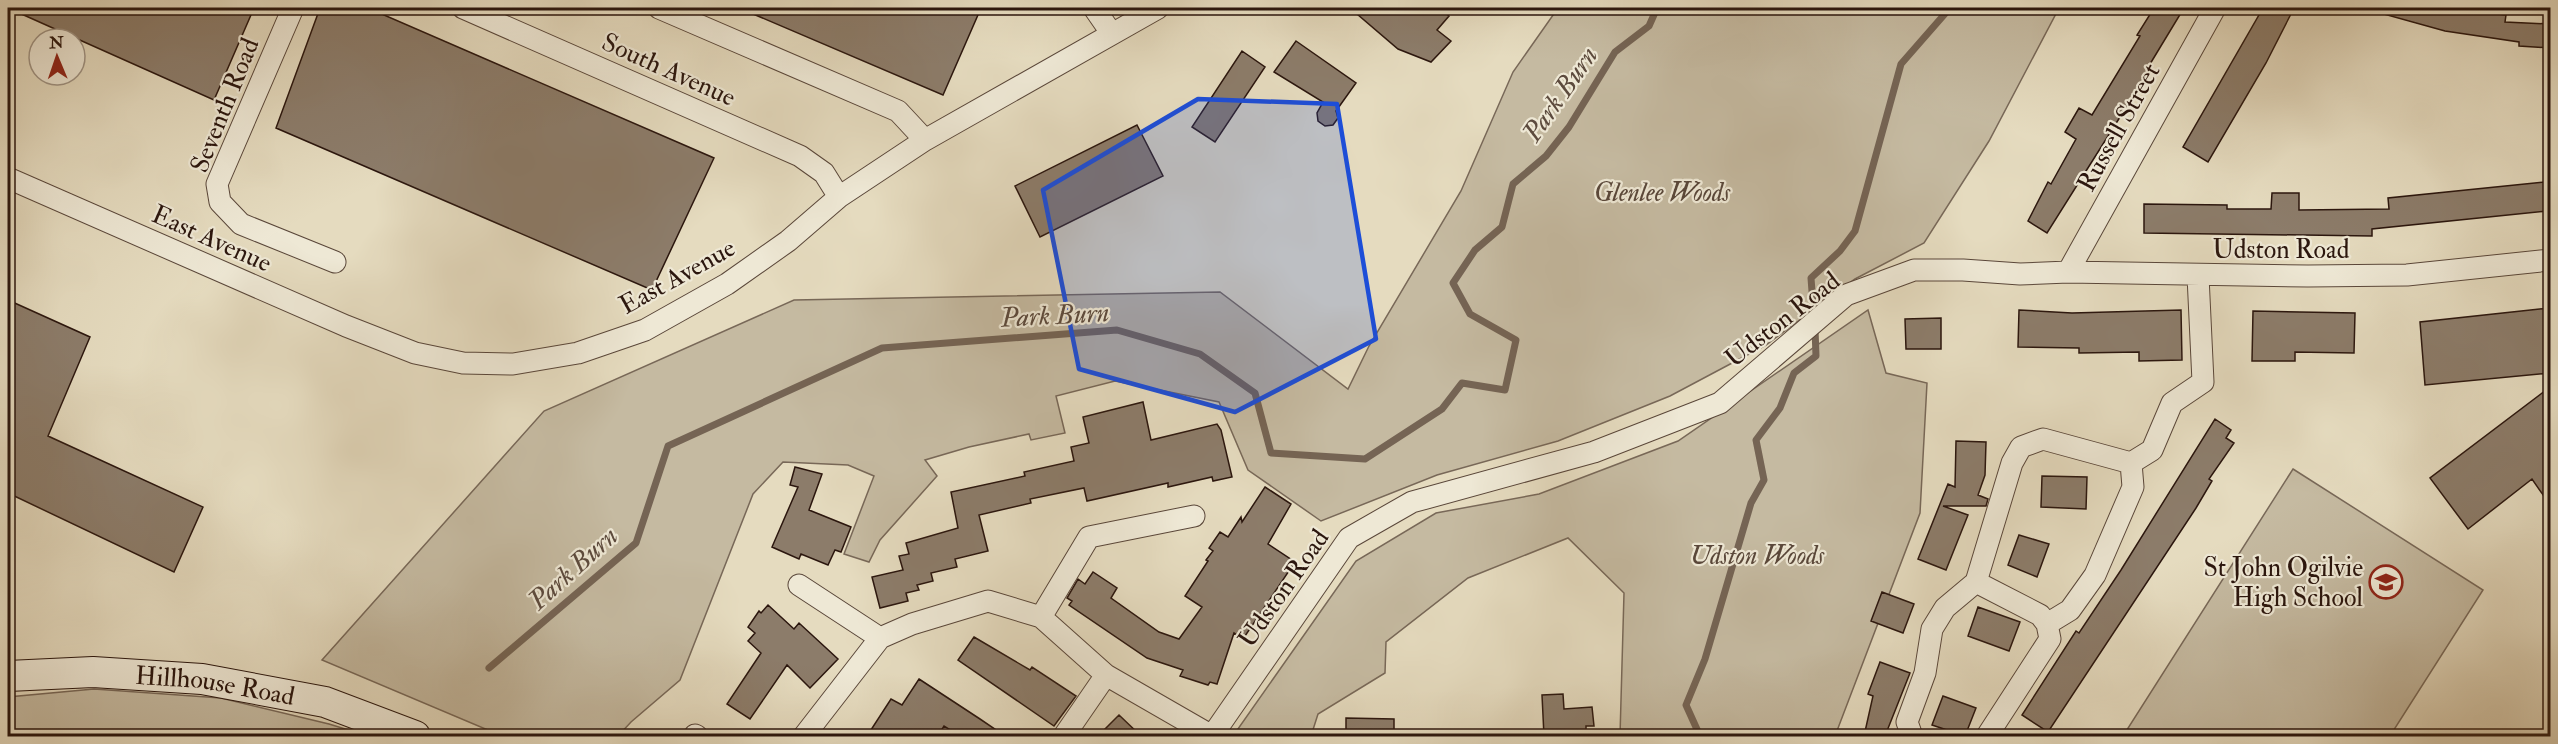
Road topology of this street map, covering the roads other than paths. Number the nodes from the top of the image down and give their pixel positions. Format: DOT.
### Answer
graph roads {
  1 [pos="294,8"];
  2 [pos="463,8"];
  3 [pos="659,8"];
  4 [pos="1094,8"];
  5 [pos="1158,8"];
  6 [pos="2215,8"];
  7 [pos="1112,34"];
  8 [pos="925,140"];
  9 [pos="8,178"];
  10 [pos="839,197"];
  11 [pos="2550,260"];
  12 [pos="335,262"];
  13 [pos="2068,272"];
  14 [pos="2198,276"];
  15 [pos="2132,464"];
  16 [pos="1194,516"];
  17 [pos="1976,582"];
  18 [pos="799,585"];
  19 [pos="1041,617"];
  20 [pos="2047,624"];
  21 [pos="880,638"];
  22 [pos="1106,675"];
  23 [pos="8,676"];
  24 [pos="415,736"];
  25 [pos="804,736"];
  26 [pos="1064,736"];
  27 [pos="1212,736"];
  28 [pos="1912,736"];
  29 [pos="1987,736"];
  1 -- 12 [label="street, Seventh Road"];
  2 -- 10 [label="street, South Avenue"];
  3 -- 8 [label="street, South Avenue"];
  4 -- 7 [label="street"];
  5 -- 7 [label="street, East Avenue"];
  6 -- 13 [label="street, Russell Street"];
  7 -- 8 [label="street, East Avenue"];
  8 -- 10 [label="street, East Avenue"];
  9 -- 10 [label="street, East Avenue"];
  11 -- 14 [label="street, Udston Road"];
  13 -- 14 [label="street, Udston Road"];
  13 -- 27 [label="street, Udston Road"];
  14 -- 15 [label="street"];
  15 -- 17 [label="street"];
  15 -- 20 [label="street"];
  16 -- 19 [label="street"];
  17 -- 20 [label="street"];
  17 -- 28 [label="street"];
  18 -- 21 [label="street"];
  19 -- 21 [label="street"];
  19 -- 22 [label="street"];
  20 -- 29 [label="street"];
  21 -- 25 [label="street"];
  22 -- 26 [label="street"];
  22 -- 27 [label="street"];
  23 -- 24 [label="street, Hillhouse Road"];
}
